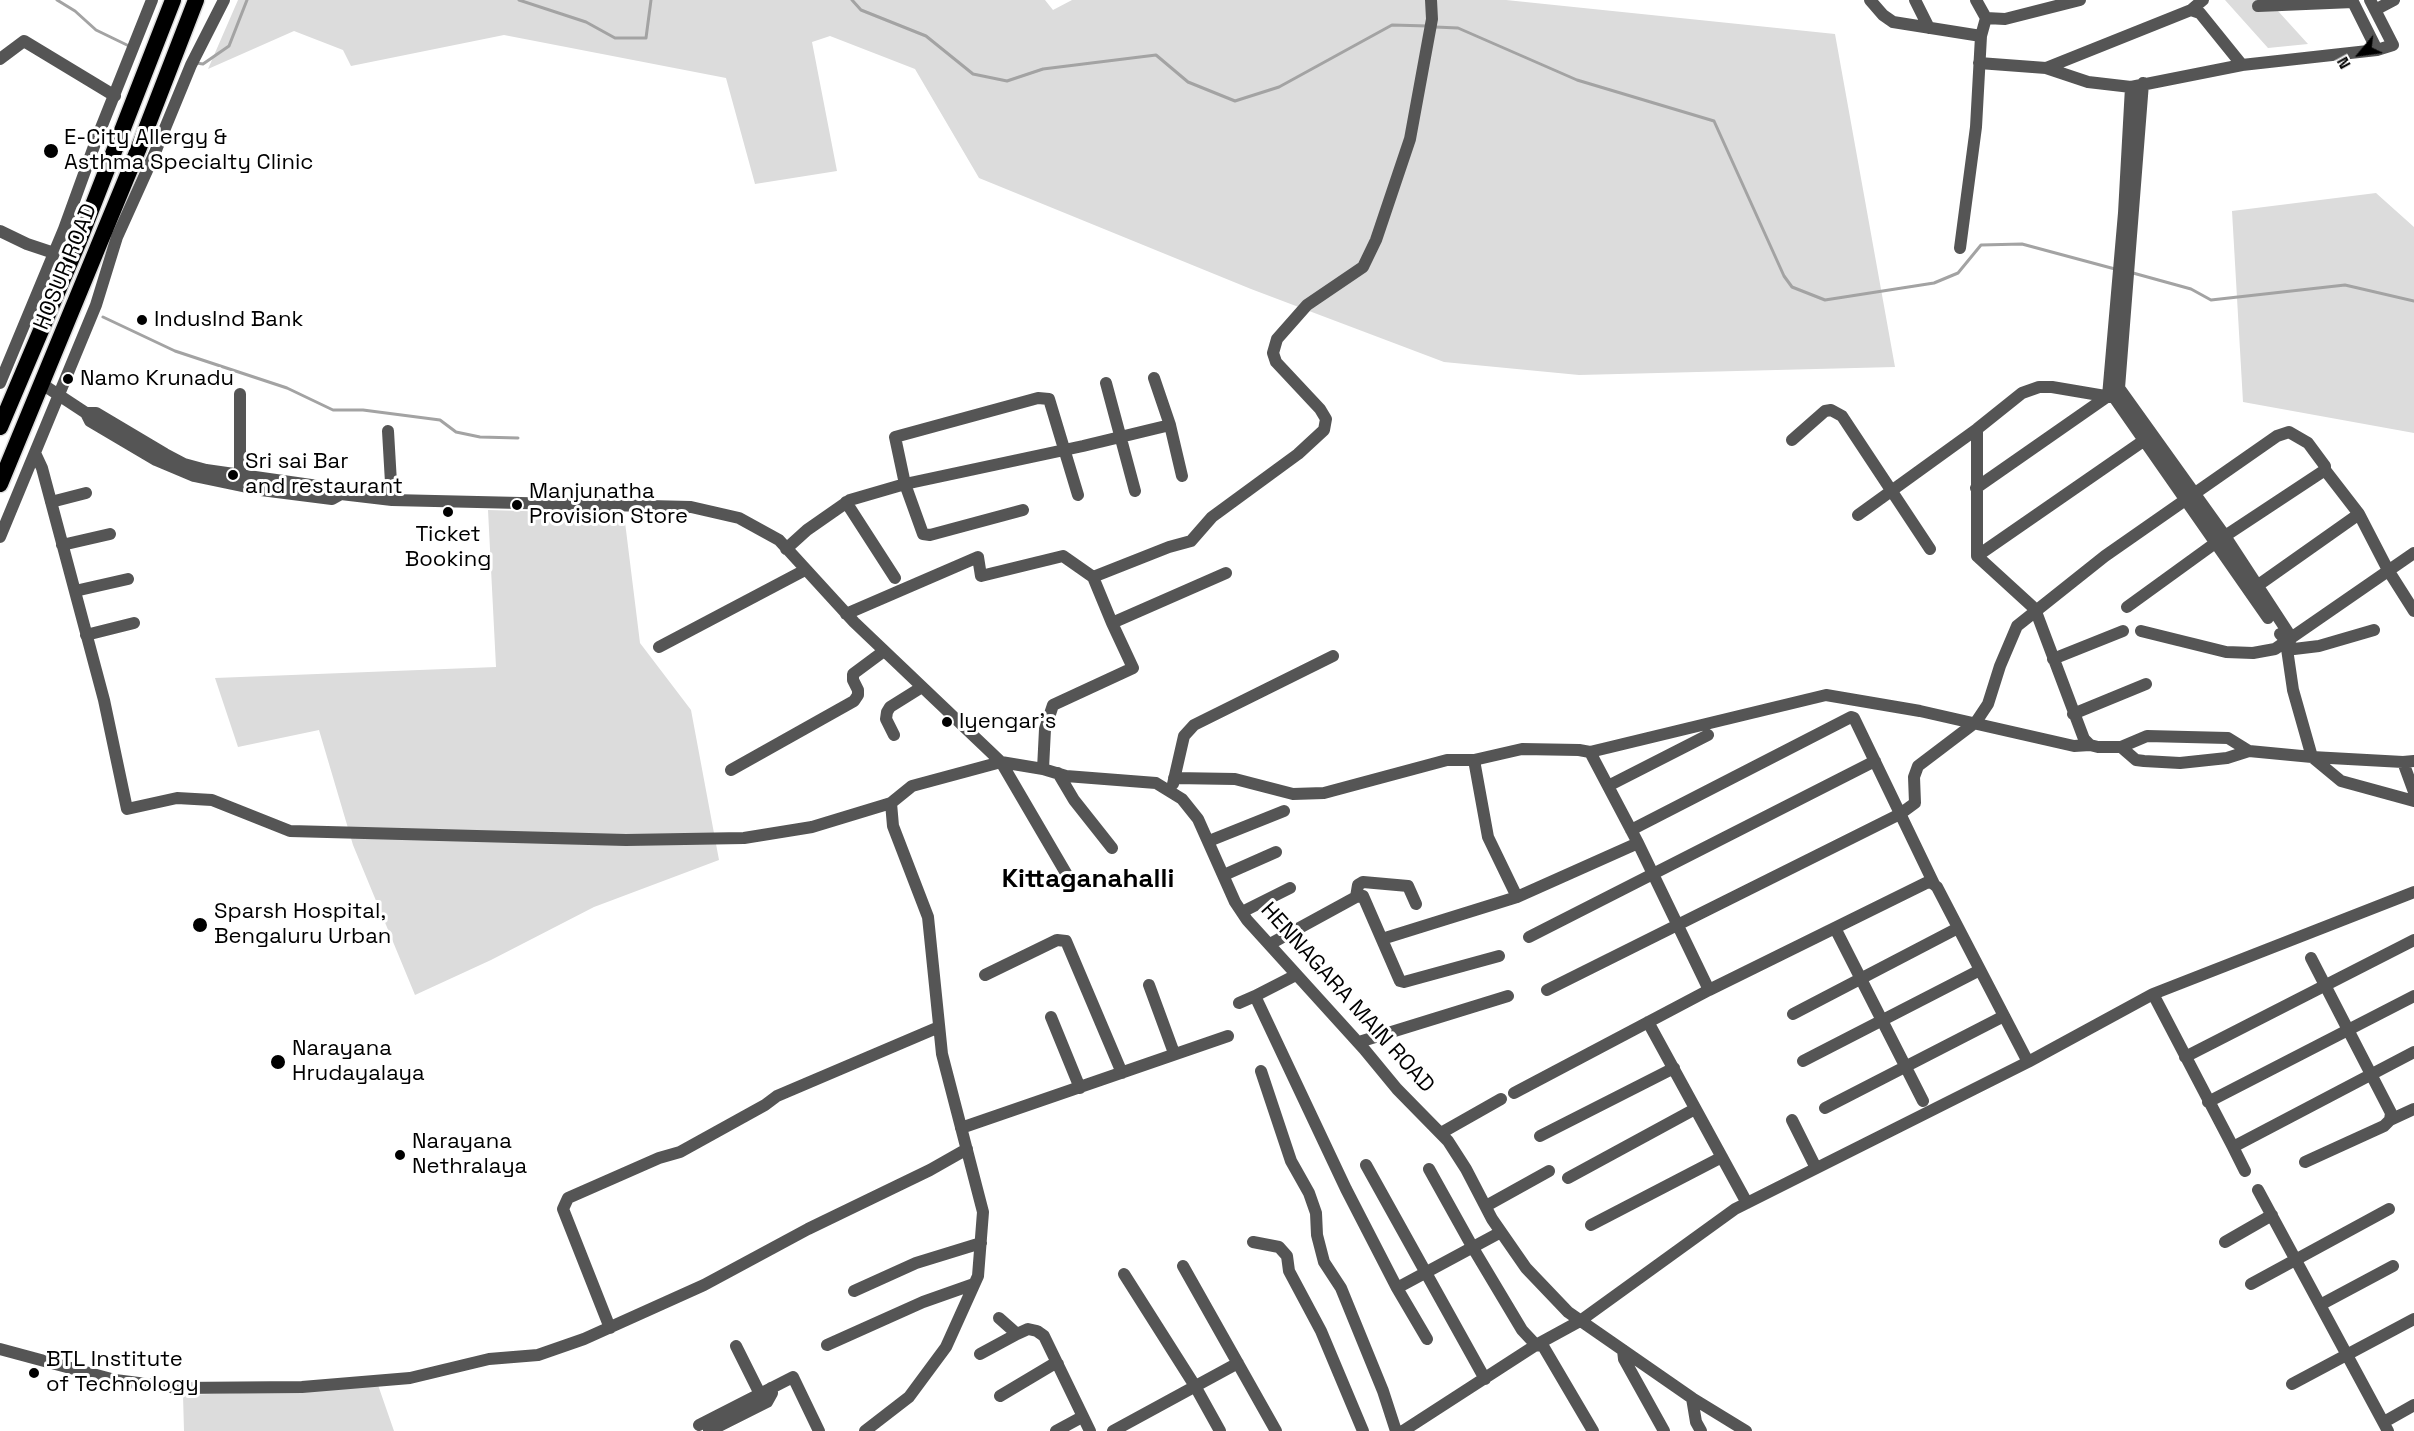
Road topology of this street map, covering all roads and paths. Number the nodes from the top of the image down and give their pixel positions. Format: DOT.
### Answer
graph roads {
  1 [pos="152,0"];
  2 [pos="173,0"];
  3 [pos="196,0"];
  4 [pos="225,0"];
  5 [pos="1431,0"];
  6 [pos="1870,0"];
  7 [pos="1915,0"];
  8 [pos="1976,0"];
  9 [pos="2203,0"];
  10 [pos="2394,0"];
  11 [pos="2072,1"];
  12 [pos="2353,1"];
  13 [pos="2372,5"];
  14 [pos="2258,6"];
  15 [pos="2191,10"];
  16 [pos="1986,18"];
  17 [pos="1929,28"];
  18 [pos="1981,36"];
  19 [pos="2377,50"];
  20 [pos="0,59"];
  21 [pos="1979,63"];
  22 [pos="2242,65"];
  23 [pos="2046,68"];
  24 [pos="2137,85"];
  25 [pos="115,96"];
  26 [pos="0,231"];
  27 [pos="1960,248"];
  28 [pos="54,253"];
  29 [pos="1154,378"];
  30 [pos="0,383"];
  31 [pos="1106,383"];
  32 [pos="42,384"];
  33 [pos="2113,393"];
  34 [pos="59,394"];
  35 [pos="240,394"];
  36 [pos="1170,425"];
  37 [pos="0,428"];
  38 [pos="1977,429"];
  39 [pos="388,431"];
  40 [pos="1119,437"];
  41 [pos="2148,437"];
  42 [pos="1792,440"];
  43 [pos="1065,449"];
  44 [pos="35,453"];
  45 [pos="2325,470"];
  46 [pos="1182,476"];
  47 [pos="240,481"];
  48 [pos="0,484"];
  49 [pos="905,484"];
  50 [pos="1976,488"];
  51 [pos="1136,491"];
  52 [pos="1892,491"];
  53 [pos="86,493"];
  54 [pos="1078,495"];
  55 [pos="2190,496"];
  56 [pos="392,500"];
  57 [pos="51,502"];
  58 [pos="846,502"];
  59 [pos="1023,510"];
  60 [pos="2359,514"];
  61 [pos="1858,515"];
  62 [pos="110,534"];
  63 [pos="0,537"];
  64 [pos="2221,540"];
  65 [pos="62,545"];
  66 [pos="786,549"];
  67 [pos="1930,549"];
  68 [pos="2414,553"];
  69 [pos="1977,556"];
  70 [pos="805,570"];
  71 [pos="2388,570"];
  72 [pos="1226,573"];
  73 [pos="1093,577"];
  74 [pos="895,578"];
  75 [pos="128,579"];
  76 [pos="2257,586"];
  77 [pos="75,591"];
  78 [pos="2127,607"];
  79 [pos="2035,609"];
  80 [pos="2414,611"];
  81 [pos="846,614"];
  82 [pos="1112,622"];
  83 [pos="134,623"];
  84 [pos="2374,630"];
  85 [pos="2123,631"];
  86 [pos="2141,631"];
  87 [pos="86,635"];
  88 [pos="2288,640"];
  89 [pos="659,647"];
  90 [pos="884,651"];
  91 [pos="1333,656"];
  92 [pos="2052,659"];
  93 [pos="2146,684"];
  94 [pos="922,687"];
  95 [pos="2073,714"];
  96 [pos="1976,722"];
  97 [pos="894,735"];
  98 [pos="1708,735"];
  99 [pos="2090,745"];
  100 [pos="2121,747"];
  101 [pos="2249,751"];
  102 [pos="1590,752"];
  103 [pos="2312,757"];
  104 [pos="1474,760"];
  105 [pos="1875,761"];
  106 [pos="1001,762"];
  107 [pos="2409,762"];
  108 [pos="1043,769"];
  109 [pos="731,770"];
  110 [pos="1058,773"];
  111 [pos="1172,784"];
  112 [pos="1608,786"];
  113 [pos="2414,792"];
  114 [pos="2414,801"];
  115 [pos="891,803"];
  116 [pos="1284,811"];
  117 [pos="1900,814"];
  118 [pos="1631,830"];
  119 [pos="1209,841"];
  120 [pos="1638,843"];
  121 [pos="1112,848"];
  122 [pos="1276,852"];
  123 [pos="1224,875"];
  124 [pos="1652,875"];
  125 [pos="1070,880"];
  126 [pos="1934,884"];
  127 [pos="1290,888"];
  128 [pos="2414,892"];
  129 [pos="1356,897"];
  130 [pos="1517,897"];
  131 [pos="1416,904"];
  132 [pos="1242,912"];
  133 [pos="1677,925"];
  134 [pos="1835,928"];
  135 [pos="1958,928"];
  136 [pos="1529,937"];
  137 [pos="1382,939"];
  138 [pos="2414,940"];
  139 [pos="1270,944"];
  140 [pos="1499,956"];
  141 [pos="2311,958"];
  142 [pos="1980,970"];
  143 [pos="985,975"];
  144 [pos="1296,975"];
  145 [pos="1860,979"];
  146 [pos="1149,985"];
  147 [pos="2326,985"];
  148 [pos="1547,990"];
  149 [pos="1709,990"];
  150 [pos="2153,994"];
  151 [pos="1255,996"];
  152 [pos="1508,996"];
  153 [pos="2414,996"];
  154 [pos="1239,1003"];
  155 [pos="1793,1014"];
  156 [pos="1051,1017"];
  157 [pos="2004,1017"];
  158 [pos="1882,1020"];
  159 [pos="1648,1022"];
  160 [pos="939,1028"];
  161 [pos="2349,1030"];
  162 [pos="1228,1036"];
  163 [pos="1359,1042"];
  164 [pos="2414,1052"];
  165 [pos="1174,1053"];
  166 [pos="2185,1057"];
  167 [pos="1803,1061"];
  168 [pos="2028,1062"];
  169 [pos="1905,1067"];
  170 [pos="1674,1068"];
  171 [pos="1261,1071"];
  172 [pos="1122,1073"];
  173 [pos="2370,1074"];
  174 [pos="1080,1088"];
  175 [pos="1514,1093"];
  176 [pos="1501,1099"];
  177 [pos="1923,1101"];
  178 [pos="2208,1102"];
  179 [pos="1825,1108"];
  180 [pos="2414,1108"];
  181 [pos="1695,1109"];
  182 [pos="1792,1119"];
  183 [pos="2390,1120"];
  184 [pos="962,1128"];
  185 [pos="1441,1133"];
  186 [pos="1540,1136"];
  187 [pos="2233,1147"];
  188 [pos="967,1149"];
  189 [pos="1722,1157"];
  190 [pos="2305,1162"];
  191 [pos="1366,1165"];
  192 [pos="1816,1168"];
  193 [pos="1429,1169"];
  194 [pos="1549,1170"];
  195 [pos="2245,1171"];
  196 [pos="1568,1178"];
  197 [pos="2258,1190"];
  198 [pos="1747,1203"];
  199 [pos="1485,1206"];
  200 [pos="2389,1209"];
  201 [pos="2272,1215"];
  202 [pos="1592,1226"];
  203 [pos="1501,1232"];
  204 [pos="1254,1242"];
  205 [pos="2225,1242"];
  206 [pos="981,1244"];
  207 [pos="1473,1248"];
  208 [pos="2295,1259"];
  209 [pos="1183,1266"];
  210 [pos="2393,1266"];
  211 [pos="1426,1273"];
  212 [pos="1124,1274"];
  213 [pos="974,1284"];
  214 [pos="2251,1284"];
  215 [pos="1397,1288"];
  216 [pos="854,1291"];
  217 [pos="2320,1305"];
  218 [pos="999,1318"];
  219 [pos="2414,1319"];
  220 [pos="1580,1321"];
  221 [pos="610,1328"];
  222 [pos="1017,1334"];
  223 [pos="1427,1339"];
  224 [pos="828,1345"];
  225 [pos="1536,1345"];
  226 [pos="736,1346"];
  227 [pos="0,1349"];
  228 [pos="1623,1350"];
  229 [pos="980,1354"];
  230 [pos="2347,1355"];
  231 [pos="1238,1363"];
  232 [pos="1058,1364"];
  233 [pos="1485,1379"];
  234 [pos="2292,1384"];
  235 [pos="1195,1386"];
  236 [pos="766,1391"];
  237 [pos="1000,1396"];
  238 [pos="1692,1398"];
  239 [pos="2414,1405"];
  240 [pos="1083,1417"];
  241 [pos="1130,1427"];
  242 [pos="2386,1427"];
  243 [pos="704,1428"];
  244 [pos="819,1431"];
  245 [pos="865,1431"];
  246 [pos="1056,1431"];
  247 [pos="1090,1431"];
  248 [pos="1113,1431"];
  249 [pos="1220,1431"];
  250 [pos="1276,1431"];
  251 [pos="1364,1431"];
  252 [pos="1396,1431"];
  253 [pos="1402,1431"];
  254 [pos="1593,1431"];
  255 [pos="1664,1431"];
  256 [pos="1701,1431"];
  257 [pos="1746,1431"];
  1 -- 25 [label="street"];
  2 -- 37 [label="highway, HOSUR ROAD"];
  3 -- 32 [label="highway, HOSUR ROAD"];
  4 -- 34 [label="street"];
  5 -- 73 [label="street"];
  6 -- 17 [label="street"];
  7 -- 17 [label="street"];
  8 -- 16 [label="street"];
  9 -- 15 [label="street"];
  10 -- 13 [label="street"];
  11 -- 16 [label="street"];
  12 -- 14 [label="street"];
  12 -- 19 [label="street"];
  13 -- 19 [label="street"];
  15 -- 22 [label="street"];
  15 -- 23 [label="street"];
  16 -- 18 [label="street"];
  17 -- 18 [label="street"];
  18 -- 21 [label="street"];
  19 -- 22 [label="street"];
  20 -- 25 [label="street"];
  21 -- 23 [label="street"];
  21 -- 27 [label="street"];
  22 -- 24 [label="street"];
  23 -- 24 [label="street"];
  24 -- 33 [label="street"];
  25 -- 28 [label="street"];
  26 -- 28 [label="street"];
  28 -- 30 [label="street"];
  29 -- 36 [label="street"];
  31 -- 40 [label="street"];
  32 -- 34 [label="street"];
  32 -- 48 [label="highway, HOSUR ROAD"];
  33 -- 38 [label="street"];
  33 -- 41 [label="street"];
  33 -- 50 [label="street"];
  34 -- 44 [label="street"];
  34 -- 47 [label="street"];
  35 -- 47 [label="street"];
  36 -- 40 [label="street"];
  36 -- 46 [label="street"];
  38 -- 50 [label="street"];
  38 -- 52 [label="street"];
  39 -- 56 [label="street"];
  40 -- 43 [label="street"];
  40 -- 51 [label="street"];
  41 -- 55 [label="street"];
  41 -- 69 [label="street"];
  42 -- 52 [label="street"];
  43 -- 49 [label="street"];
  43 -- 49 [label="street"];
  43 -- 54 [label="street"];
  44 -- 57 [label="street"];
  44 -- 63 [label="street"];
  45 -- 55 [label="street"];
  45 -- 60 [label="street"];
  45 -- 64 [label="street"];
  47 -- 56 [label="street"];
  49 -- 58 [label="street"];
  49 -- 59 [label="street"];
  50 -- 69 [label="street"];
  52 -- 61 [label="street"];
  52 -- 67 [label="street"];
  53 -- 57 [label="street"];
  55 -- 64 [label="street"];
  55 -- 79 [label="street"];
  56 -- 66 [label="street"];
  57 -- 65 [label="street"];
  58 -- 66 [label="street"];
  58 -- 74 [label="street"];
  60 -- 71 [label="street"];
  60 -- 76 [label="street"];
  62 -- 65 [label="street"];
  64 -- 76 [label="street"];
  64 -- 78 [label="street"];
  64 -- 88 [label="street"];
  65 -- 77 [label="street"];
  66 -- 70 [label="street"];
  68 -- 71 [label="street"];
  69 -- 79 [label="street"];
  70 -- 81 [label="street"];
  70 -- 89 [label="street"];
  71 -- 80 [label="street"];
  71 -- 88 [label="street"];
  72 -- 82 [label="street"];
  73 -- 81 [label="street"];
  73 -- 82 [label="street"];
  75 -- 77 [label="street"];
  76 -- 88 [label="street"];
  77 -- 87 [label="street"];
  79 -- 92 [label="street"];
  79 -- 96 [label="street"];
  81 -- 90 [label="street"];
  82 -- 108 [label="street"];
  83 -- 87 [label="street"];
  84 -- 88 [label="street"];
  85 -- 92 [label="street"];
  86 -- 88 [label="street"];
  87 -- 115 [label="street"];
  88 -- 103 [label="street"];
  90 -- 94 [label="street"];
  90 -- 109 [label="street"];
  91 -- 111 [label="street"];
  92 -- 95 [label="street"];
  93 -- 95 [label="street"];
  94 -- 97 [label="street"];
  94 -- 106 [label="street"];
  95 -- 99 [label="street"];
  96 -- 99 [label="street"];
  96 -- 102 [label="street"];
  96 -- 117 [label="street"];
  98 -- 112 [label="street"];
  99 -- 100 [label="street"];
  100 -- 101 [label="street"];
  100 -- 101 [label="street"];
  101 -- 103 [label="street"];
  102 -- 104 [label="street"];
  102 -- 112 [label="street"];
  103 -- 107 [label="street"];
  103 -- 114 [label="street"];
  104 -- 111 [label="street"];
  104 -- 130 [label="street"];
  105 -- 117 [label="street"];
  105 -- 118 [label="street"];
  105 -- 124 [label="street"];
  106 -- 108 [label="street, HENNAGARA MAIN ROAD"];
  106 -- 115 [label="street"];
  106 -- 125 [label="street"];
  107 -- 113 [label="street"];
  108 -- 110 [label="street, HENNAGARA MAIN ROAD"];
  110 -- 111 [label="street, HENNAGARA MAIN ROAD"];
  110 -- 121 [label="street"];
  111 -- 119 [label="street, HENNAGARA MAIN ROAD"];
  112 -- 118 [label="street"];
  115 -- 160 [label="street"];
  116 -- 119 [label="street"];
  117 -- 126 [label="street"];
  117 -- 133 [label="street"];
  118 -- 120 [label="street"];
  119 -- 123 [label="street, HENNAGARA MAIN ROAD"];
  120 -- 124 [label="street"];
  120 -- 130 [label="street"];
  122 -- 123 [label="street"];
  123 -- 132 [label="street, HENNAGARA MAIN ROAD"];
  124 -- 133 [label="street"];
  124 -- 136 [label="street"];
  126 -- 134 [label="street"];
  126 -- 135 [label="street"];
  127 -- 132 [label="street"];
  128 -- 150 [label="street"];
  129 -- 131 [label="street"];
  129 -- 137 [label="street"];
  129 -- 139 [label="street"];
  130 -- 137 [label="street"];
  132 -- 139 [label="street, HENNAGARA MAIN ROAD"];
  133 -- 148 [label="street"];
  133 -- 149 [label="street"];
  134 -- 145 [label="street"];
  134 -- 149 [label="street"];
  135 -- 142 [label="street"];
  135 -- 145 [label="street"];
  137 -- 140 [label="street"];
  138 -- 147 [label="street"];
  139 -- 144 [label="street, HENNAGARA MAIN ROAD"];
  141 -- 147 [label="street"];
  142 -- 157 [label="street"];
  142 -- 158 [label="street"];
  143 -- 172 [label="street"];
  144 -- 151 [label="street"];
  144 -- 163 [label="street, HENNAGARA MAIN ROAD"];
  145 -- 155 [label="street"];
  145 -- 158 [label="street"];
  146 -- 165 [label="street"];
  147 -- 161 [label="street"];
  147 -- 166 [label="street"];
  149 -- 159 [label="street"];
  150 -- 166 [label="street"];
  150 -- 168 [label="street"];
  151 -- 154 [label="street"];
  151 -- 215 [label="street"];
  152 -- 163 [label="street"];
  153 -- 161 [label="street"];
  156 -- 174 [label="street"];
  157 -- 168 [label="street"];
  157 -- 169 [label="street"];
  158 -- 167 [label="street"];
  158 -- 169 [label="street"];
  159 -- 170 [label="street"];
  159 -- 175 [label="street"];
  160 -- 184 [label="street"];
  160 -- 221 [label="street"];
  161 -- 173 [label="street"];
  161 -- 178 [label="street"];
  162 -- 165 [label="street"];
  163 -- 185 [label="street, HENNAGARA MAIN ROAD"];
  164 -- 173 [label="street"];
  165 -- 172 [label="street"];
  166 -- 178 [label="street"];
  168 -- 192 [label="street"];
  169 -- 177 [label="street"];
  169 -- 179 [label="street"];
  170 -- 181 [label="street"];
  170 -- 186 [label="street"];
  171 -- 252 [label="street"];
  172 -- 174 [label="street"];
  173 -- 183 [label="street"];
  173 -- 187 [label="street"];
  174 -- 184 [label="street"];
  176 -- 185 [label="street"];
  178 -- 187 [label="street"];
  180 -- 183 [label="street"];
  181 -- 189 [label="street"];
  181 -- 196 [label="street"];
  182 -- 192 [label="street"];
  183 -- 190 [label="street"];
  184 -- 188 [label="street"];
  185 -- 199 [label="street, HENNAGARA MAIN ROAD"];
  187 -- 195 [label="street"];
  188 -- 206 [label="street"];
  188 -- 221 [label="street"];
  189 -- 198 [label="street"];
  189 -- 202 [label="street"];
  191 -- 211 [label="street"];
  192 -- 198 [label="street"];
  193 -- 207 [label="street"];
  194 -- 199 [label="street"];
  197 -- 201 [label="street"];
  198 -- 220 [label="street"];
  199 -- 203 [label="street, HENNAGARA MAIN ROAD"];
  200 -- 208 [label="street"];
  201 -- 205 [label="street"];
  201 -- 208 [label="street"];
  203 -- 207 [label="street"];
  203 -- 220 [label="street, HENNAGARA MAIN ROAD"];
  204 -- 251 [label="street"];
  206 -- 213 [label="street"];
  206 -- 216 [label="street"];
  207 -- 211 [label="street"];
  207 -- 225 [label="street"];
  208 -- 214 [label="street"];
  208 -- 217 [label="street"];
  209 -- 231 [label="street"];
  210 -- 217 [label="street"];
  211 -- 215 [label="street"];
  211 -- 233 [label="street"];
  212 -- 235 [label="street"];
  213 -- 224 [label="street"];
  213 -- 245 [label="street"];
  215 -- 223 [label="street"];
  217 -- 230 [label="street"];
  218 -- 222 [label="street"];
  219 -- 230 [label="street"];
  220 -- 225 [label="street"];
  220 -- 228 [label="street, HENNAGARA MAIN ROAD"];
  221 -- 227 [label="street"];
  222 -- 229 [label="street"];
  222 -- 232 [label="street"];
  225 -- 233 [label="street"];
  225 -- 254 [label="street"];
  226 -- 236 [label="street"];
  228 -- 238 [label="street, HENNAGARA MAIN ROAD"];
  228 -- 255 [label="street"];
  230 -- 234 [label="street"];
  230 -- 242 [label="street"];
  231 -- 235 [label="street"];
  231 -- 250 [label="street"];
  232 -- 237 [label="street"];
  232 -- 240 [label="street"];
  233 -- 253 [label="street"];
  235 -- 241 [label="street"];
  235 -- 249 [label="street"];
  236 -- 243 [label="street"];
  236 -- 244 [label="street"];
  238 -- 256 [label="street"];
  238 -- 257 [label="street, HENNAGARA MAIN ROAD"];
  239 -- 242 [label="street"];
  240 -- 246 [label="street"];
  240 -- 247 [label="street"];
  241 -- 248 [label="street"];
}
